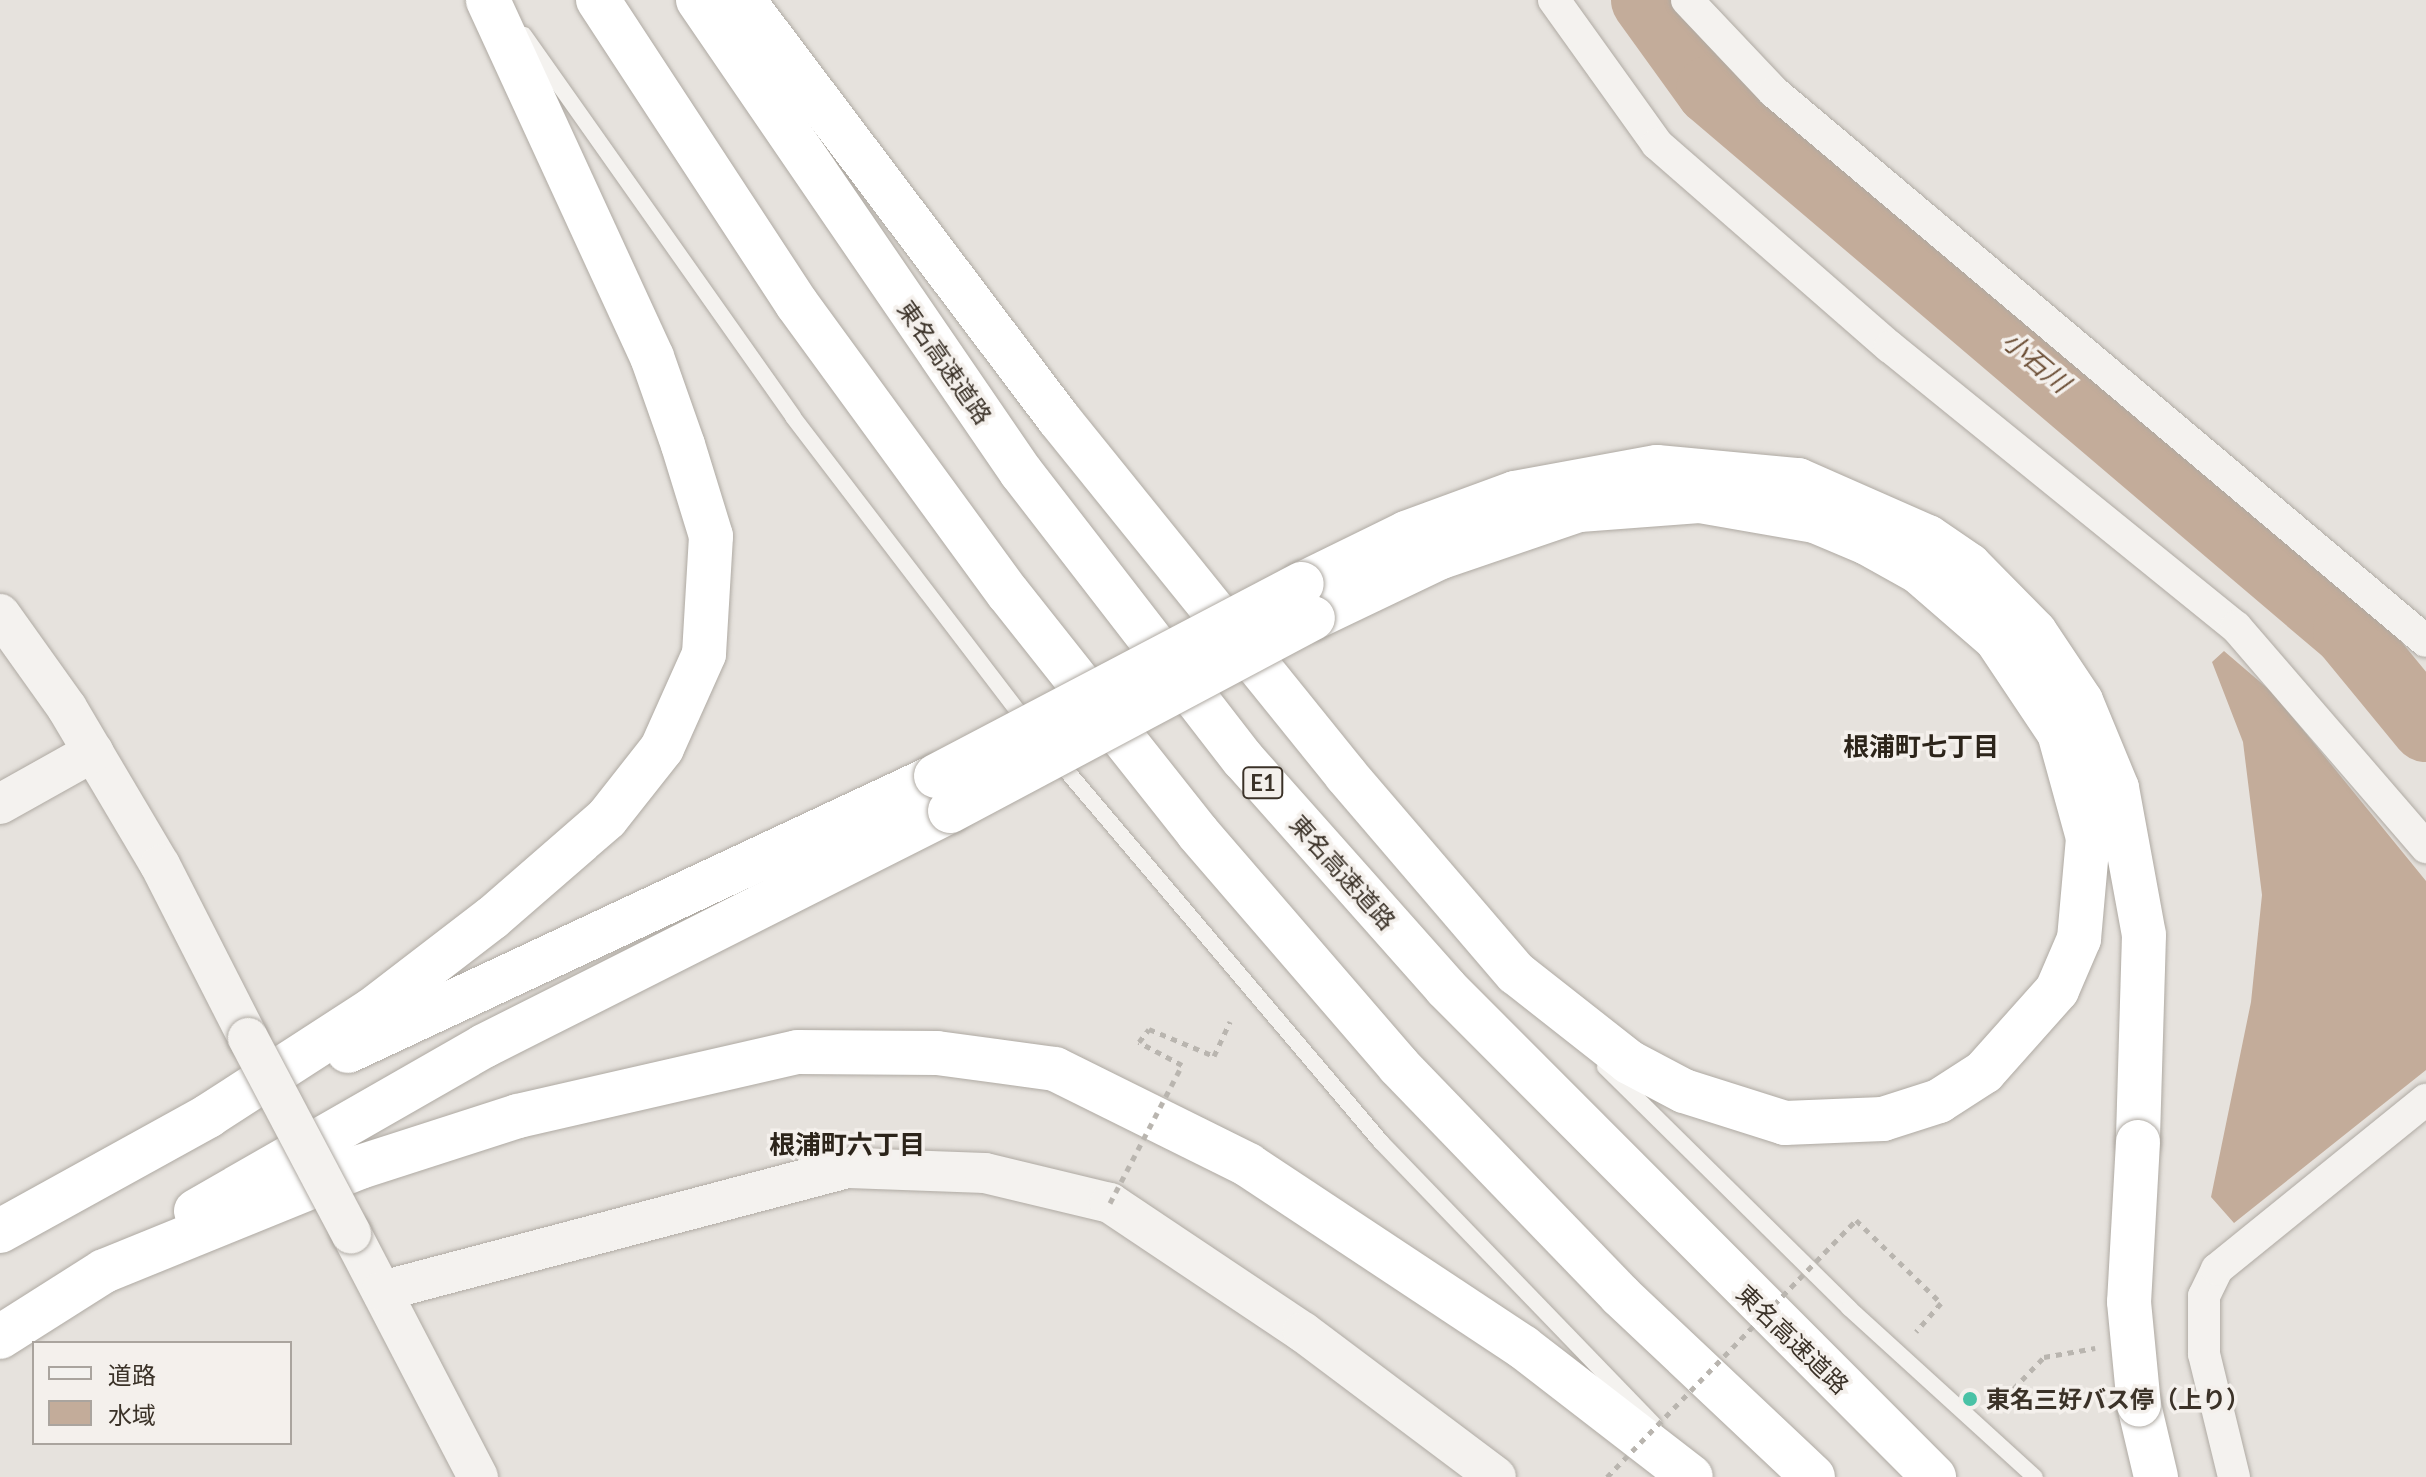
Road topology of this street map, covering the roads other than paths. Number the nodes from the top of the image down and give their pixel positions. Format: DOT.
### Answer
graph roads {
  1 [pos="488,0"];
  2 [pos="498,0"];
  3 [pos="598,0"];
  4 [pos="698,0"];
  5 [pos="743,0"];
  6 [pos="1554,0"];
  7 [pos="1687,0"];
  8 [pos="1308,601"];
  9 [pos="0,614"];
  10 [pos="2426,641"];
  11 [pos="93,752"];
  12 [pos="943,794"];
  13 [pos="0,804"];
  14 [pos="2426,847"];
  15 [pos="1516,973"];
  16 [pos="2426,1100"];
  17 [pos="208,1116"];
  18 [pos="0,1231"];
  19 [pos="104,1271"];
  20 [pos="382,1291"];
  21 [pos="0,1337"];
  22 [pos="478,1477"];
  23 [pos="1496,1477"];
  24 [pos="1691,1477"];
  25 [pos="1704,1477"];
  26 [pos="1813,1477"];
  27 [pos="1934,1477"];
  28 [pos="2035,1477"];
  29 [pos="2156,1477"];
  30 [pos="2234,1477"];
  1 -- 17 [label="highway"];
  2 -- 25 [label="lane"];
  3 -- 26 [label="highway"];
  4 -- 27 [label="highway, 東名高速道路 / E1"];
  5 -- 15 [label="highway"];
  6 -- 14 [label="street"];
  7 -- 10 [label="street"];
  8 -- 12 [label="highway, bridge"];
  8 -- 15 [label="highway"];
  8 -- 29 [label="highway, bridge"];
  9 -- 11 [label="street"];
  11 -- 13 [label="street"];
  11 -- 20 [label="street, bridge"];
  12 -- 17 [label="highway"];
  12 -- 19 [label="highway"];
  15 -- 28 [label="lane"];
  16 -- 30 [label="street"];
  17 -- 18 [label="highway"];
  19 -- 21 [label="highway"];
  19 -- 24 [label="highway"];
  20 -- 22 [label="street"];
  20 -- 23 [label="street"];
}
